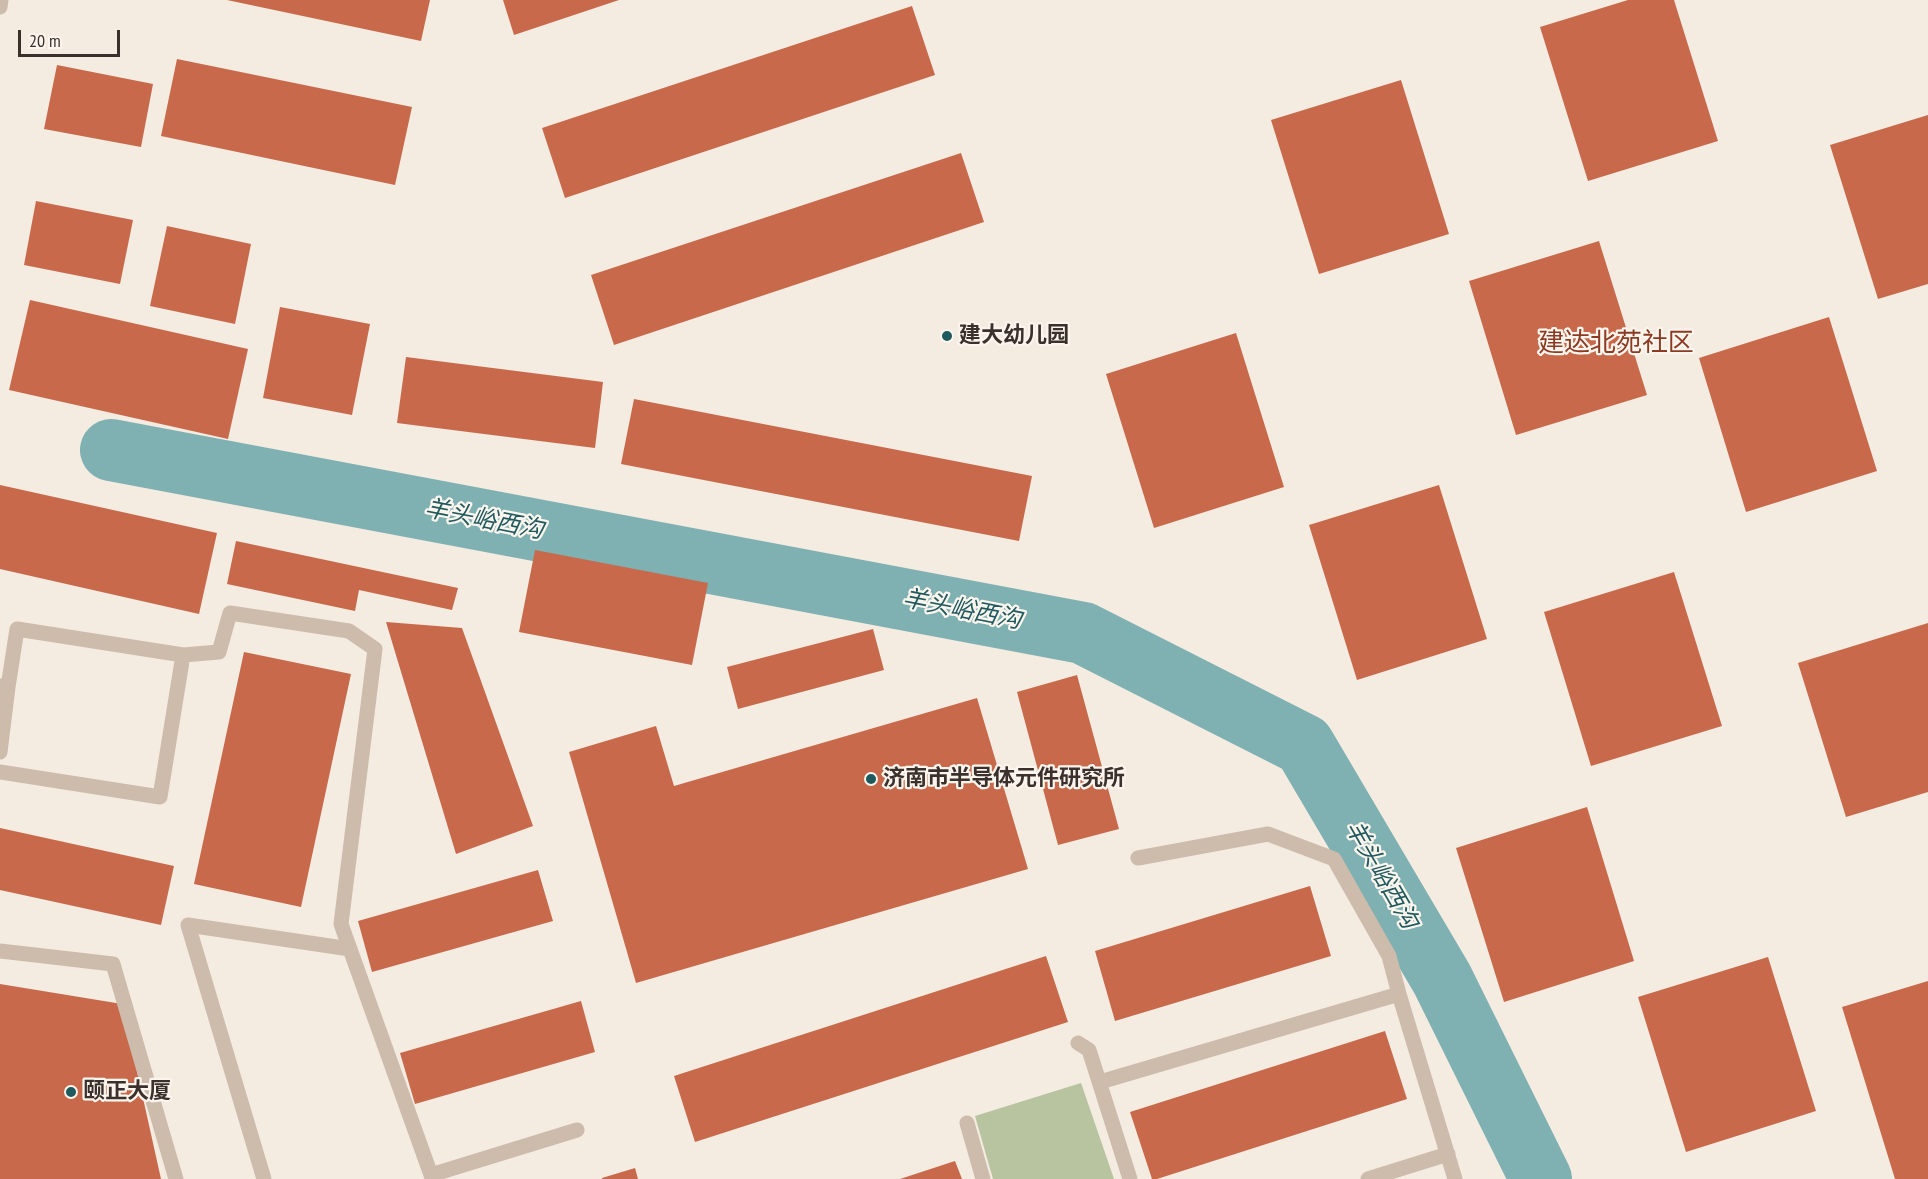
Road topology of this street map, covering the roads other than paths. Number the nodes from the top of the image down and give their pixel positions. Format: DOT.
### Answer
graph roads {
  1 [pos="1,0"];
  2 [pos="0,7"];
  3 [pos="183,655"];
  4 [pos="4,687"];
  5 [pos="0,752"];
  6 [pos="0,772"];
  7 [pos="1138,858"];
  8 [pos="350,949"];
  9 [pos="0,951"];
  10 [pos="1399,994"];
  11 [pos="1078,1043"];
  12 [pos="1100,1082"];
  13 [pos="967,1123"];
  14 [pos="577,1130"];
  15 [pos="1448,1154"];
  16 [pos="424,1177"];
  17 [pos="176,1179"];
  18 [pos="264,1179"];
  19 [pos="983,1179"];
  20 [pos="1130,1179"];
  21 [pos="1368,1179"];
  22 [pos="1455,1179"];
  1 -- 2 [label="street"];
  3 -- 4 [label="street"];
  3 -- 6 [label="street"];
  3 -- 8 [label="street"];
  4 -- 5 [label="street"];
  7 -- 10 [label="street"];
  8 -- 16 [label="street"];
  8 -- 18 [label="street"];
  9 -- 17 [label="street"];
  10 -- 12 [label="street"];
  10 -- 15 [label="street"];
  11 -- 12 [label="street"];
  12 -- 20 [label="street"];
  13 -- 19 [label="street"];
  14 -- 16 [label="street"];
  15 -- 21 [label="street"];
  15 -- 22 [label="street"];
}
